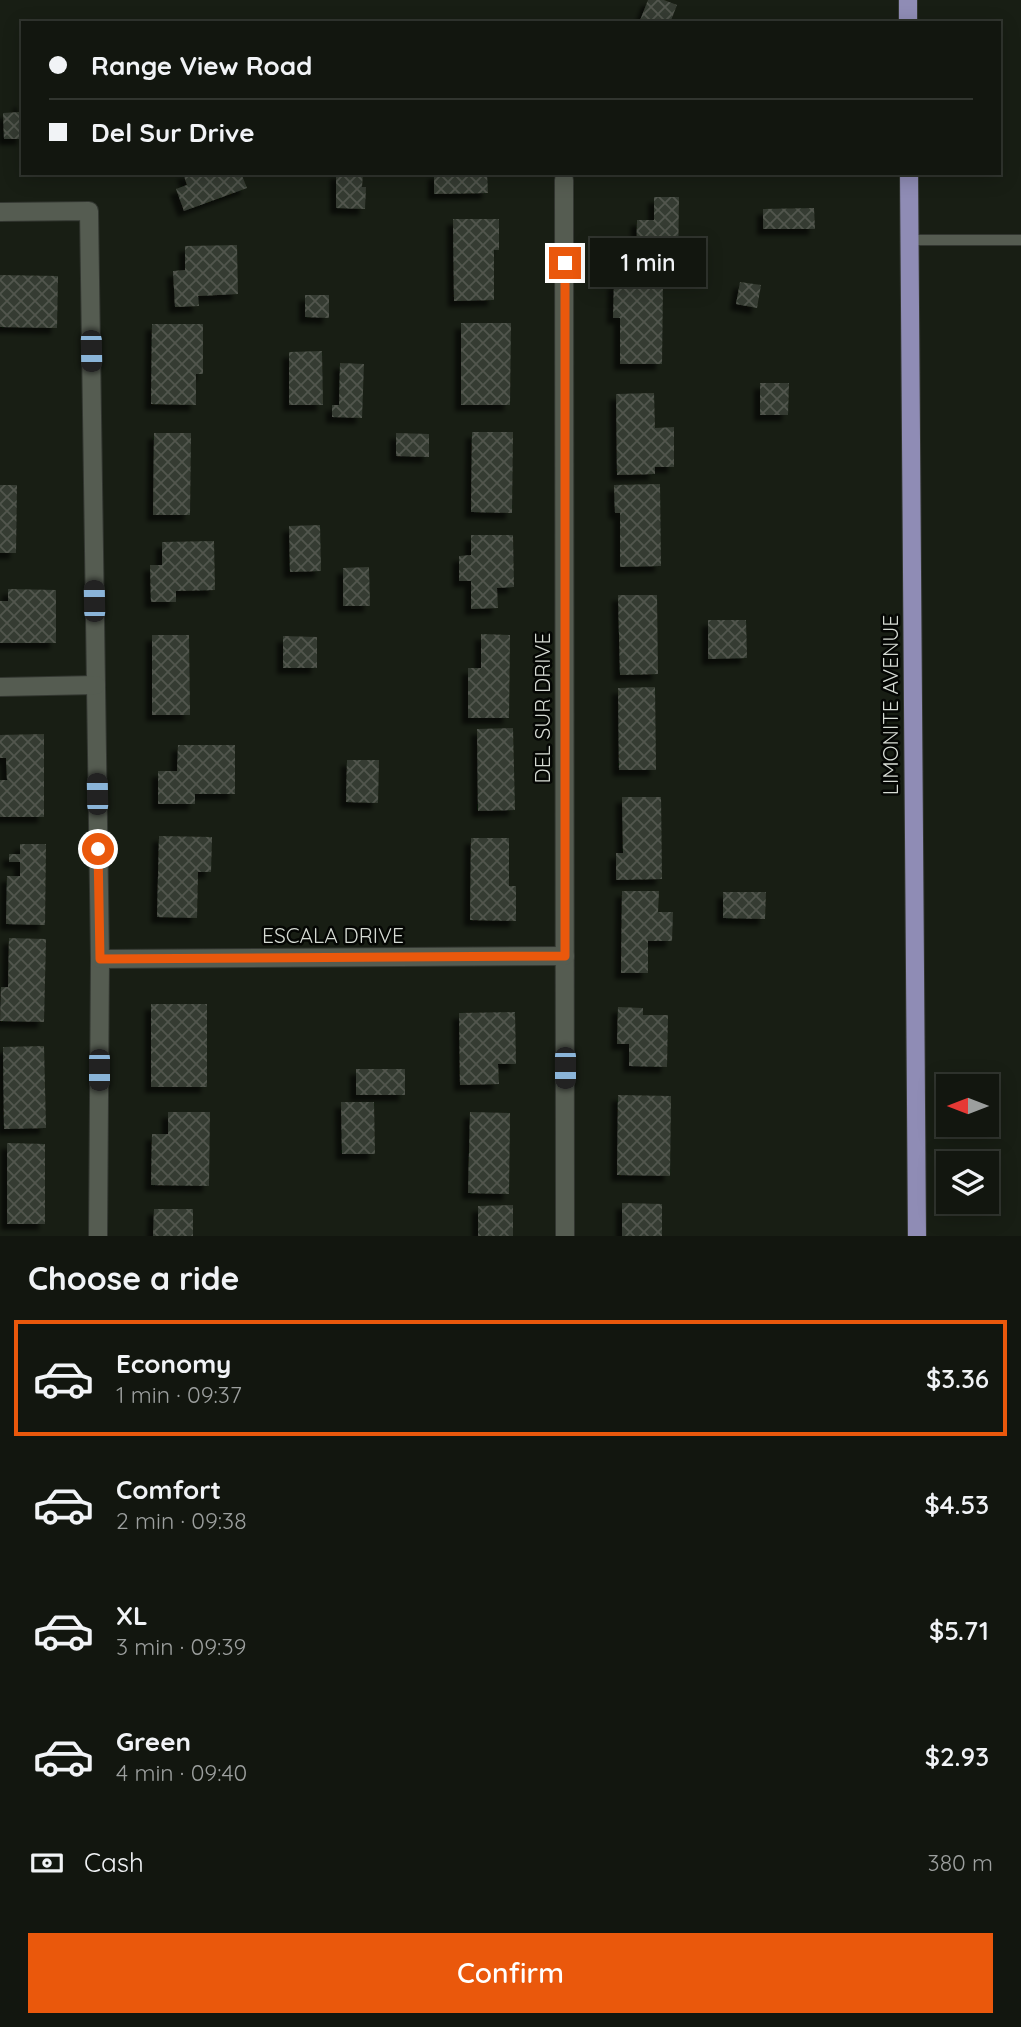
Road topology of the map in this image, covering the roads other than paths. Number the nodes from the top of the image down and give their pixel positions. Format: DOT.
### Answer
graph roads {
  1 [pos="908,0"];
  2 [pos="908,21"];
  3 [pos="909,175"];
  4 [pos="564,180"];
  5 [pos="0,212"];
  6 [pos="910,240"];
  7 [pos="1021,240"];
  8 [pos="96,685"];
  9 [pos="0,687"];
  10 [pos="565,956"];
  11 [pos="100,959"];
  12 [pos="98,1236"];
  13 [pos="565,1236"];
  14 [pos="917,1236"];
  1 -- 2 [label="main road"];
  3 -- 6 [label="main road, LIMONITE AVENUE"];
  4 -- 10 [label="street, DEL SUR DRIVE"];
  5 -- 8 [label="street"];
  6 -- 7 [label="lane"];
  6 -- 14 [label="main road, LIMONITE AVENUE"];
  8 -- 9 [label="street"];
  8 -- 11 [label="street"];
  10 -- 11 [label="street, ESCALA DRIVE"];
  10 -- 13 [label="street, DEL SUR DRIVE"];
  11 -- 12 [label="street"];
}
